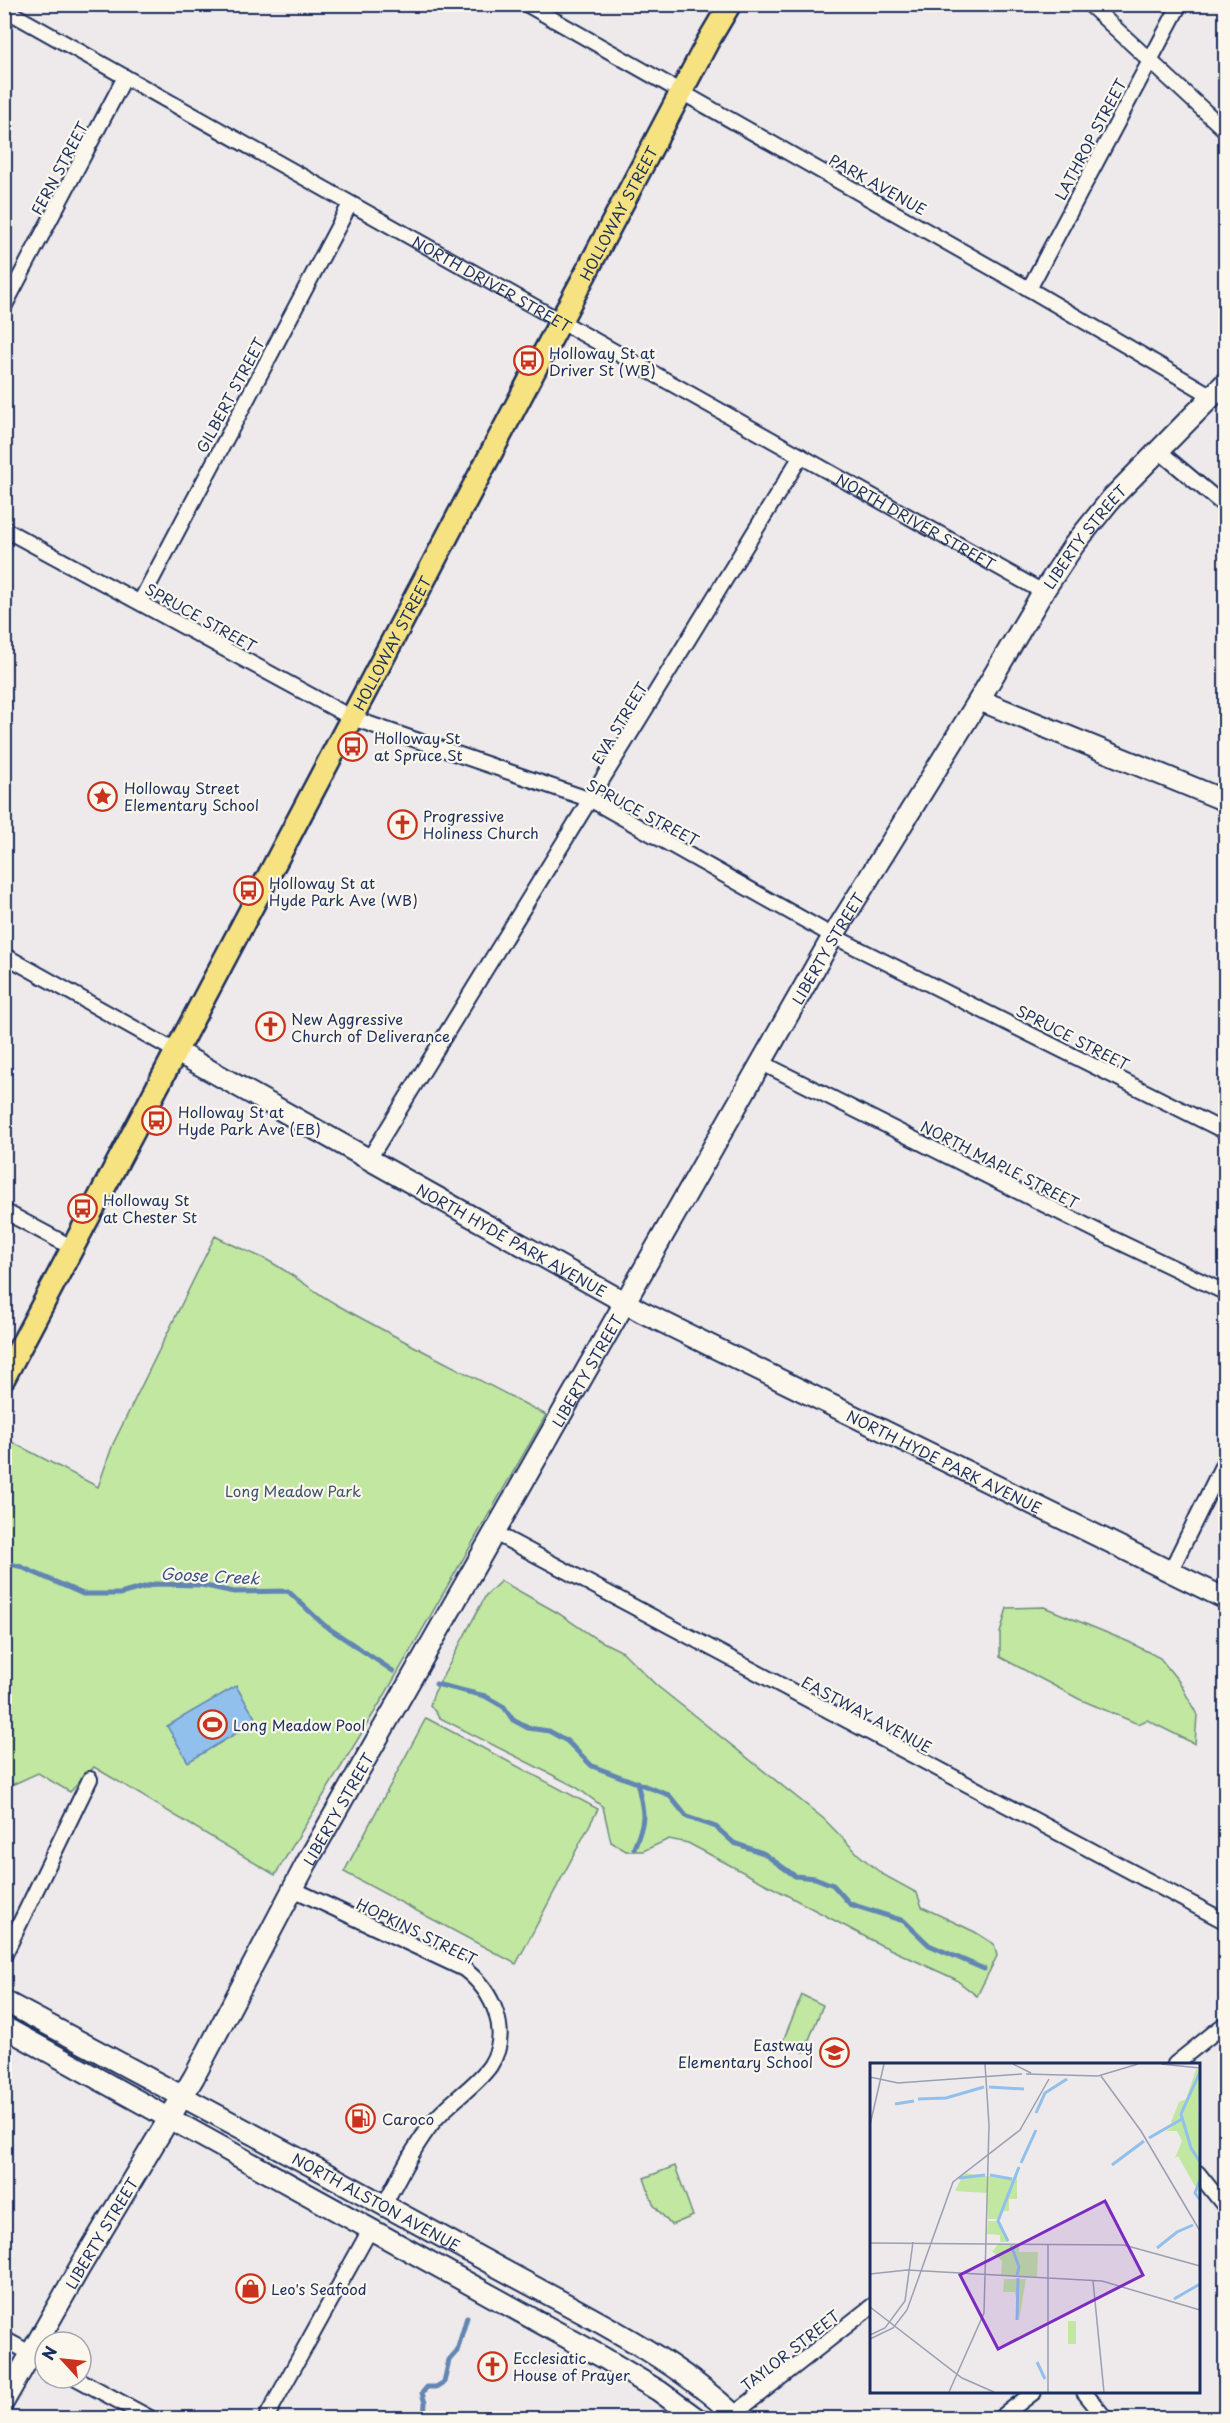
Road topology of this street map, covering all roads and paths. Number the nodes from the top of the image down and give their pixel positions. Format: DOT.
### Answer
graph roads {
  1 [pos="526,4"];
  2 [pos="730,4"];
  3 [pos="1089,4"];
  4 [pos="1180,4"];
  5 [pos="4,9"];
  6 [pos="1150,61"];
  7 [pos="125,76"];
  8 [pos="681,93"];
  9 [pos="1226,131"];
  10 [pos="350,204"];
  11 [pos="1029,289"];
  12 [pos="4,307"];
  13 [pos="561,322"];
  14 [pos="1219,389"];
  15 [pos="1159,451"];
  16 [pos="801,456"];
  17 [pos="1226,507"];
  18 [pos="4,529"];
  19 [pos="1042,592"];
  20 [pos="140,602"];
  21 [pos="979,700"];
  22 [pos="352,718"];
  23 [pos="591,800"];
  24 [pos="1226,801"];
  25 [pos="833,936"];
  26 [pos="4,955"];
  27 [pos="177,1052"];
  28 [pos="760,1062"];
  29 [pos="1226,1132"];
  30 [pos="369,1160"];
  31 [pos="4,1211"];
  32 [pos="73,1248"];
  33 [pos="1226,1293"];
  34 [pos="624,1302"];
  35 [pos="4,1378"];
  36 [pos="1226,1458"];
  37 [pos="493,1532"];
  38 [pos="1170,1572"];
  39 [pos="1226,1599"];
  40 [pos="90,1779"];
  41 [pos="292,1889"];
  42 [pos="1226,1922"];
  43 [pos="4,1956"];
  44 [pos="4,2001"];
  45 [pos="1226,2023"];
  46 [pos="4,2027"];
  47 [pos="1175,2063"];
  48 [pos="183,2096"];
  49 [pos="170,2118"];
  50 [pos="1200,2176"];
  51 [pos="384,2205"];
  52 [pos="1226,2208"];
  53 [pos="371,2228"];
  54 [pos="870,2308"];
  55 [pos="53,2330"];
  56 [pos="4,2339"];
  57 [pos="33,2354"];
  58 [pos="33,2363"];
  59 [pos="93,2387"];
  60 [pos="1031,2393"];
  61 [pos="1086,2393"];
  62 [pos="4,2401"];
  63 [pos="733,2417"];
  64 [pos="150,2418"];
  65 [pos="266,2418"];
  66 [pos="696,2418"];
  67 [pos="1000,2418"];
  68 [pos="1105,2418"];
  1 -- 8 [label="street, PARK AVENUE"];
  2 -- 8 [label="main road, HOLLOWAY STREET"];
  3 -- 6 [label="street"];
  4 -- 6 [label="street, LATHROP STREET"];
  5 -- 7 [label="street, NORTH DRIVER STREET"];
  6 -- 9 [label="street"];
  6 -- 11 [label="street, LATHROP STREET"];
  7 -- 10 [label="street, NORTH DRIVER STREET"];
  7 -- 12 [label="street, FERN STREET"];
  8 -- 11 [label="street, PARK AVENUE"];
  8 -- 13 [label="main road, HOLLOWAY STREET"];
  10 -- 13 [label="street, NORTH DRIVER STREET"];
  10 -- 20 [label="street, GILBERT STREET"];
  11 -- 14 [label="street, PARK AVENUE"];
  13 -- 16 [label="street, NORTH DRIVER STREET"];
  13 -- 22 [label="main road, HOLLOWAY STREET"];
  14 -- 15 [label="street, LIBERTY STREET"];
  15 -- 17 [label="street"];
  15 -- 19 [label="street, LIBERTY STREET"];
  16 -- 19 [label="street, NORTH DRIVER STREET"];
  16 -- 23 [label="street, EVA STREET"];
  18 -- 20 [label="street, SPRUCE STREET"];
  19 -- 21 [label="street, LIBERTY STREET"];
  20 -- 22 [label="street, SPRUCE STREET"];
  21 -- 24 [label="street"];
  21 -- 25 [label="street, LIBERTY STREET"];
  22 -- 23 [label="street, SPRUCE STREET"];
  22 -- 27 [label="main road, HOLLOWAY STREET"];
  23 -- 25 [label="street, SPRUCE STREET"];
  23 -- 30 [label="street, EVA STREET"];
  25 -- 28 [label="street, LIBERTY STREET"];
  25 -- 29 [label="street, SPRUCE STREET"];
  26 -- 27 [label="street, NORTH HYDE PARK AVENUE"];
  27 -- 30 [label="street, NORTH HYDE PARK AVENUE"];
  27 -- 32 [label="main road, HOLLOWAY STREET"];
  28 -- 33 [label="street, NORTH MAPLE STREET"];
  28 -- 34 [label="street, LIBERTY STREET"];
  30 -- 34 [label="street, NORTH HYDE PARK AVENUE"];
  31 -- 32 [label="street"];
  32 -- 35 [label="main road, HOLLOWAY STREET"];
  34 -- 37 [label="street, LIBERTY STREET"];
  34 -- 38 [label="street, NORTH HYDE PARK AVENUE"];
  36 -- 38 [label="street"];
  37 -- 41 [label="street, LIBERTY STREET"];
  37 -- 42 [label="street, EASTWAY AVENUE"];
  38 -- 39 [label="street, NORTH HYDE PARK AVENUE"];
  40 -- 43 [label="street"];
  41 -- 48 [label="street, LIBERTY STREET"];
  41 -- 51 [label="street, HOPKINS STREET"];
  44 -- 48 [label="street, NORTH ALSTON AVENUE"];
  45 -- 47 [label="street"];
  46 -- 49 [label="street, NORTH ALSTON AVENUE"];
  48 -- 49 [label="street, LIBERTY STREET"];
  48 -- 51 [label="street, NORTH ALSTON AVENUE"];
  49 -- 53 [label="street, NORTH ALSTON AVENUE"];
  49 -- 55 [label="street, LIBERTY STREET"];
  50 -- 52 [label="street"];
  51 -- 63 [label="street, NORTH ALSTON AVENUE"];
  53 -- 65 [label="street"];
  53 -- 66 [label="street, NORTH ALSTON AVENUE"];
  54 -- 63 [label="street, TAYLOR STREET"];
  56 -- 57 [label="street"];
  58 -- 62 [label="street, LIBERTY STREET"];
  59 -- 64 [label="street"];
  60 -- 67 [label="street"];
  61 -- 68 [label="street"];
}
